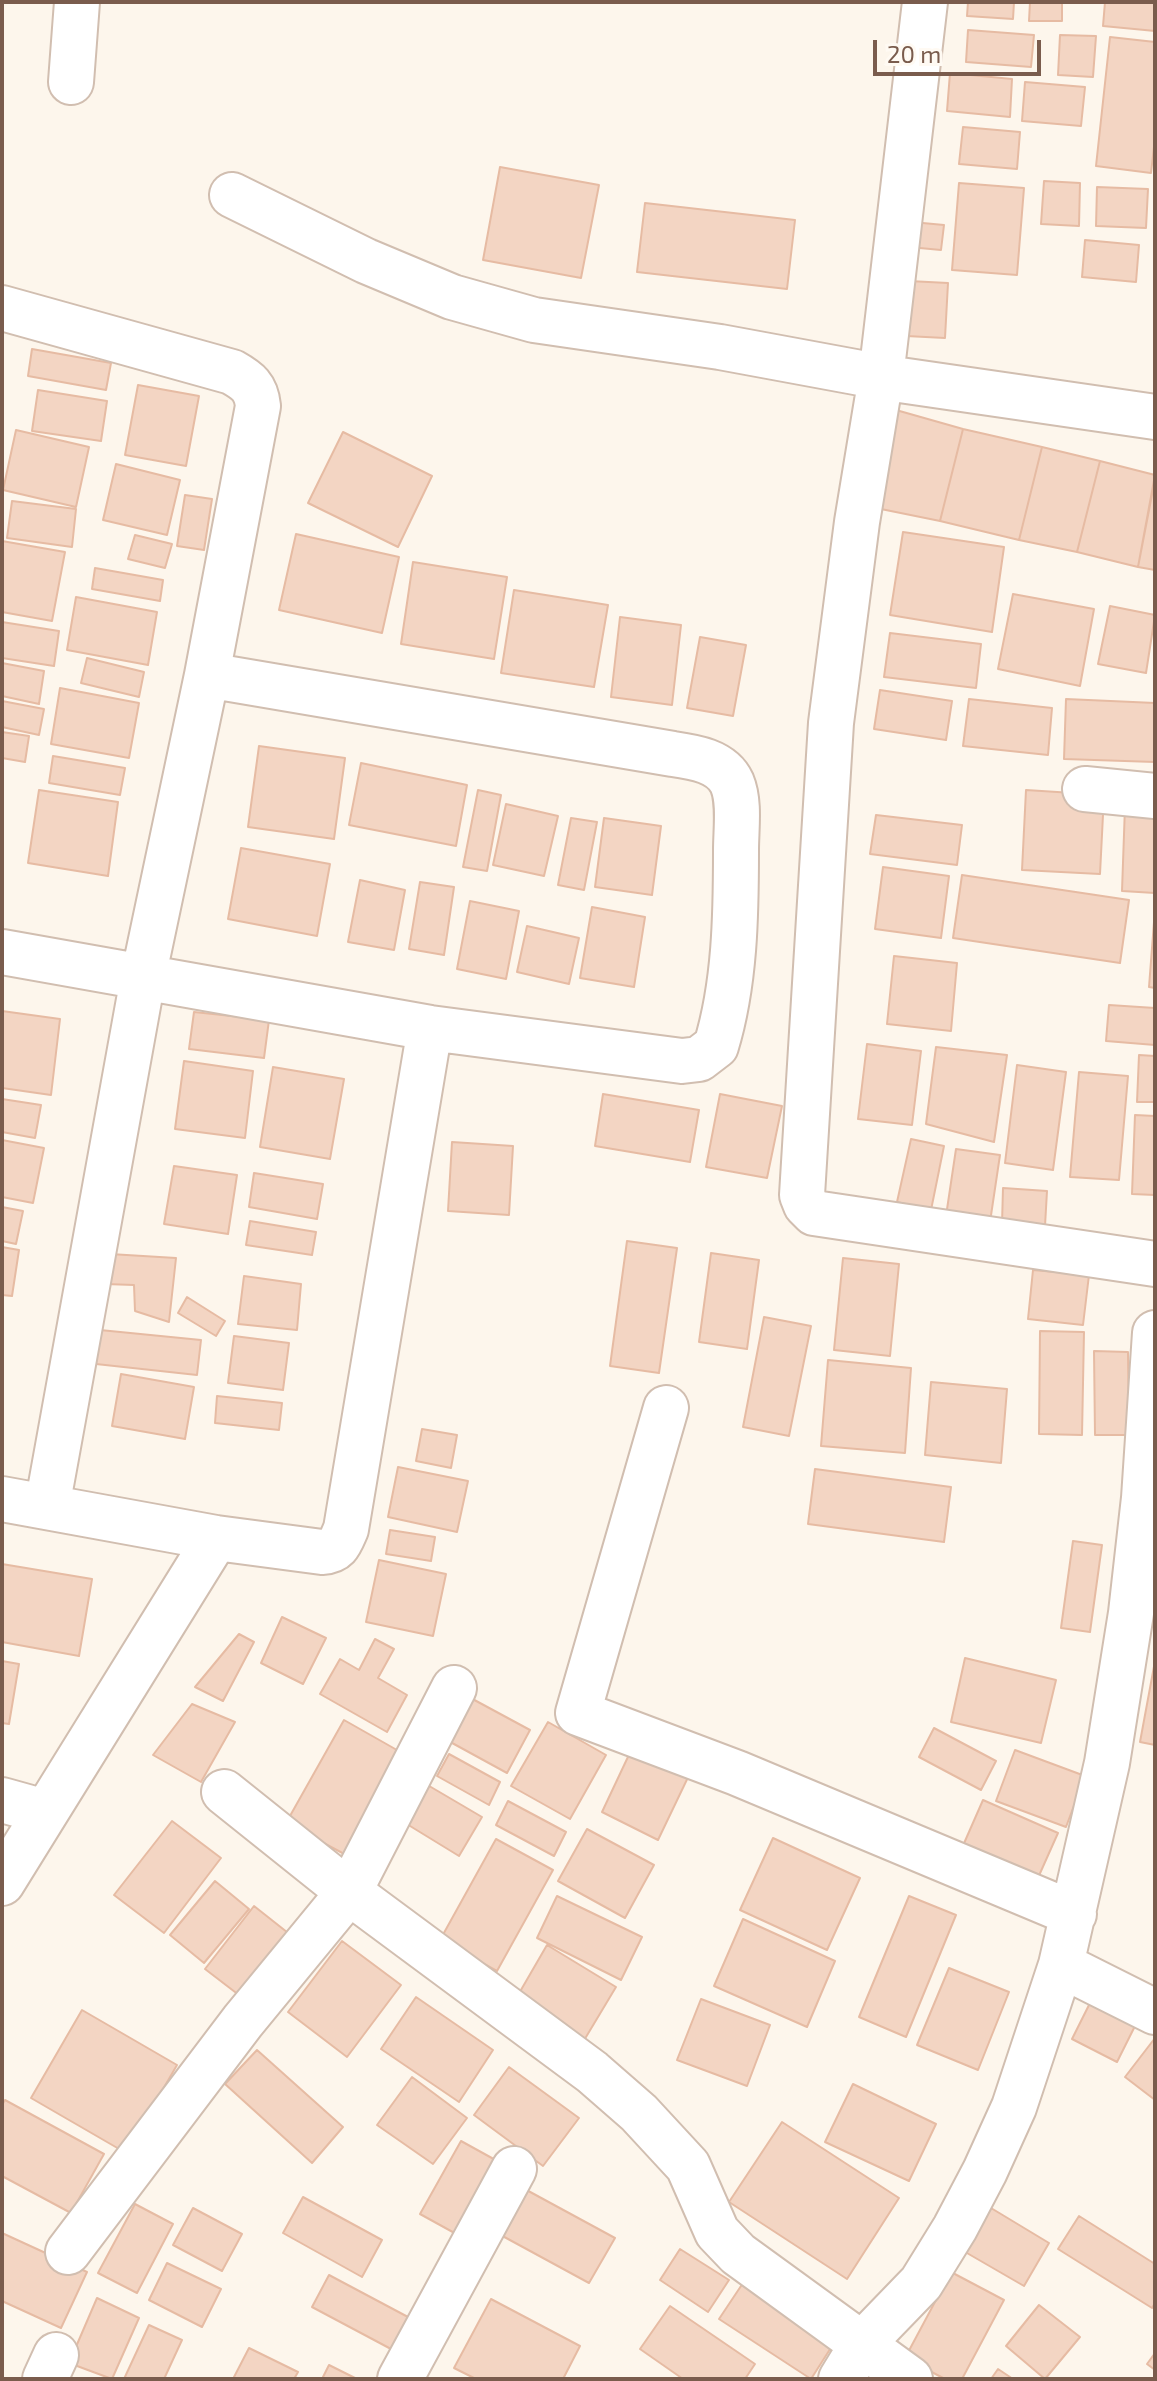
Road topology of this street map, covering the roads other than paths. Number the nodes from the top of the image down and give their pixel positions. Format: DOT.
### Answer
graph roads {
  1 [pos="77,2"];
  2 [pos="925,2"];
  3 [pos="71,82"];
  4 [pos="232,195"];
  5 [pos="2,308"];
  6 [pos="881,377"];
  7 [pos="1155,417"];
  8 [pos="207,675"];
  9 [pos="1085,789"];
  10 [pos="1155,796"];
  11 [pos="2,952"];
  12 [pos="143,978"];
  13 [pos="430,1028"];
  14 [pos="1155,1264"];
  15 [pos="1155,1333"];
  16 [pos="666,1408"];
  17 [pos="2,1499"];
  18 [pos="47,1507"];
  19 [pos="216,1538"];
  20 [pos="454,1688"];
  21 [pos="224,1792"];
  22 [pos="2,1800"];
  23 [pos="45,1812"];
  24 [pos="2,1883"];
  25 [pos="349,1892"];
  26 [pos="1074,1914"];
  27 [pos="1061,1965"];
  28 [pos="1155,2012"];
  29 [pos="514,2169"];
  30 [pos="68,2252"];
  31 [pos="852,2361"];
  32 [pos="400,2379"];
  33 [pos="910,2379"];
  1 -- 3 [label="street"];
  2 -- 6 [label="street"];
  4 -- 6 [label="street"];
  5 -- 8 [label="street"];
  6 -- 7 [label="street"];
  6 -- 14 [label="street"];
  8 -- 12 [label="street"];
  8 -- 13 [label="street"];
  9 -- 10 [label="street"];
  11 -- 12 [label="street"];
  12 -- 13 [label="street"];
  12 -- 18 [label="street"];
  13 -- 19 [label="street"];
  15 -- 26 [label="street"];
  16 -- 26 [label="street"];
  17 -- 18 [label="street"];
  18 -- 19 [label="street"];
  19 -- 23 [label="street"];
  20 -- 25 [label="street"];
  21 -- 25 [label="street"];
  22 -- 23 [label="street"];
  23 -- 24 [label="street"];
  25 -- 30 [label="street"];
  25 -- 31 [label="street"];
  26 -- 27 [label="street"];
  27 -- 28 [label="street"];
  27 -- 31 [label="street"];
  29 -- 32 [label="street"];
  31 -- 33 [label="street"];
}
